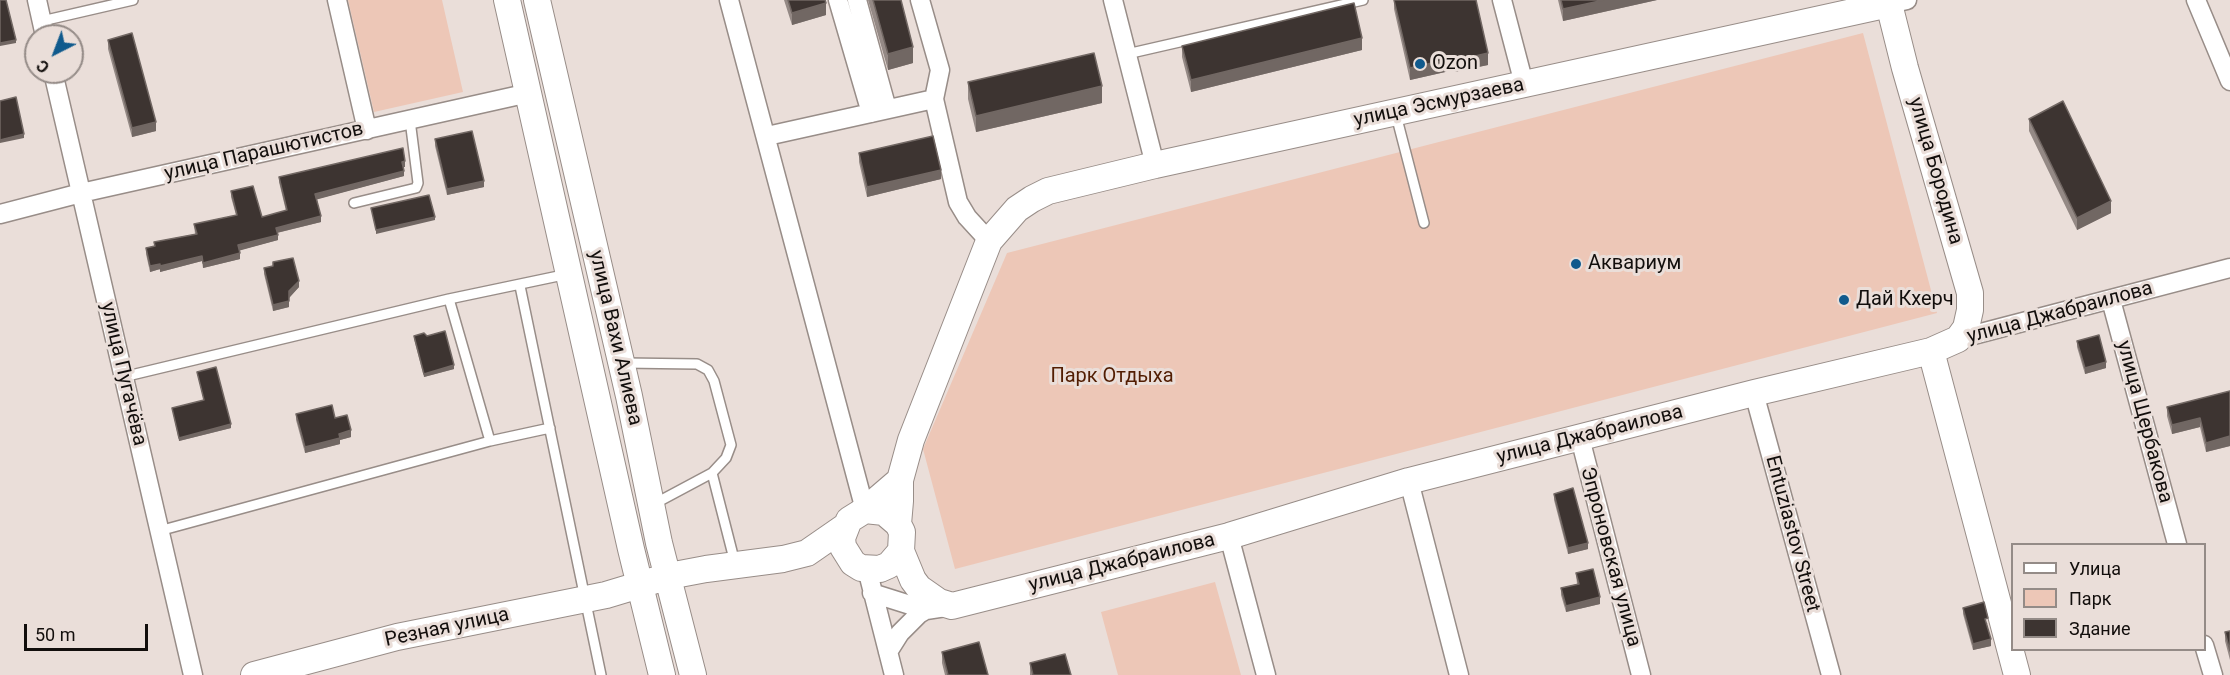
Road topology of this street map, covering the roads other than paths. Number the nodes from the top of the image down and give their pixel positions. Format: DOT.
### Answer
graph roads {
  1 [pos="37,0"];
  2 [pos="133,0"];
  3 [pos="337,0"];
  4 [pos="507,0"];
  5 [pos="537,0"];
  6 [pos="729,0"];
  7 [pos="838,0"];
  8 [pos="857,0"];
  9 [pos="920,0"];
  10 [pos="1113,0"];
  11 [pos="1363,0"];
  12 [pos="1502,0"];
  13 [pos="2196,0"];
  14 [pos="1895,1"];
  15 [pos="43,24"];
  16 [pos="59,24"];
  17 [pos="1127,54"];
  18 [pos="2230,81"];
  19 [pos="56,84"];
  20 [pos="1524,84"];
  21 [pos="529,93"];
  22 [pos="934,99"];
  23 [pos="879,111"];
  24 [pos="1396,112"];
  25 [pos="410,120"];
  26 [pos="367,130"];
  27 [pos="767,136"];
  28 [pos="1155,165"];
  29 [pos="81,193"];
  30 [pos="354,203"];
  31 [pos="0,214"];
  32 [pos="1424,223"];
  33 [pos="989,242"];
  34 [pos="2230,268"];
  35 [pos="569,274"];
  36 [pos="520,286"];
  37 [pos="449,299"];
  38 [pos="2111,300"];
  39 [pos="1958,339"];
  40 [pos="1930,351"];
  41 [pos="621,363"];
  42 [pos="123,377"];
  43 [pos="1754,393"];
  44 [pos="550,428"];
  45 [pos="1580,438"];
  46 [pos="490,441"];
  47 [pos="712,473"];
  48 [pos="900,480"];
  49 [pos="1408,481"];
  50 [pos="652,506"];
  51 [pos="855,518"];
  52 [pos="898,524"];
  53 [pos="159,531"];
  54 [pos="1229,536"];
  55 [pos="2177,543"];
  56 [pos="900,551"];
  57 [pos="807,553"];
  58 [pos="736,565"];
  59 [pos="864,575"];
  60 [pos="669,576"];
  61 [pos="641,585"];
  62 [pos="586,599"];
  63 [pos="952,606"];
  64 [pos="926,610"];
  65 [pos="2206,649"];
  66 [pos="888,652"];
  67 [pos="193,675"];
  68 [pos="254,675"];
  69 [pos="601,675"];
  70 [pos="662,675"];
  71 [pos="693,675"];
  72 [pos="894,675"];
  73 [pos="1266,675"];
  74 [pos="1459,675"];
  75 [pos="1641,675"];
  76 [pos="1830,675"];
  77 [pos="2017,675"];
  78 [pos="2212,675"];
  1 -- 15 [label="street"];
  2 -- 16 [label="lane"];
  3 -- 26 [label="street"];
  4 -- 21 [label="street, улица Вахи Алиева"];
  5 -- 41 [label="street, улица Вахи Алиева"];
  6 -- 27 [label="street"];
  7 -- 23 [label="street"];
  8 -- 23 [label="street"];
  9 -- 22 [label="street"];
  10 -- 17 [label="street"];
  11 -- 17 [label="lane"];
  12 -- 20 [label="street"];
  13 -- 18 [label="street"];
  14 -- 20 [label="street, улица Эсмурзаева"];
  14 -- 39 [label="street, улица Бородина"];
  17 -- 28 [label="street"];
  19 -- 29 [label="street, улица Пугачёва"];
  20 -- 24 [label="street, улица Эсмурзаева"];
  21 -- 25 [label="street, улица Парашютистов"];
  21 -- 35 [label="street, улица Вахи Алиева"];
  22 -- 23 [label="street"];
  22 -- 33 [label="street"];
  23 -- 27 [label="street"];
  24 -- 28 [label="street, улица Эсмурзаева"];
  24 -- 32 [label="lane"];
  25 -- 26 [label="street, улица Парашютистов"];
  25 -- 30 [label="lane"];
  26 -- 29 [label="street, улица Парашютистов"];
  27 -- 51 [label="street"];
  28 -- 33 [label="street, улица Эсмурзаева"];
  29 -- 31 [label="street, улица Парашютистов"];
  29 -- 42 [label="street, улица Пугачёва"];
  33 -- 48 [label="street, улица Эсмурзаева"];
  34 -- 38 [label="street, улица Джабраилова"];
  35 -- 36 [label="lane"];
  35 -- 61 [label="street, улица Вахи Алиева"];
  36 -- 37 [label="lane"];
  36 -- 44 [label="lane"];
  37 -- 42 [label="lane"];
  37 -- 46 [label="lane"];
  38 -- 39 [label="street, улица Джабраилова"];
  38 -- 55 [label="street, улица Щербакова"];
  39 -- 40 [label="street, улица Джабраилова"];
  40 -- 43 [label="street, улица Джабраилова"];
  40 -- 77 [label="street"];
  41 -- 47 [label="lane"];
  41 -- 50 [label="street, улица Вахи Алиева"];
  42 -- 53 [label="street, улица Пугачёва"];
  43 -- 45 [label="street, улица Джабраилова"];
  43 -- 76 [label="street, Entuziastov Street"];
  44 -- 46 [label="lane"];
  44 -- 62 [label="lane"];
  45 -- 49 [label="street, улица Джабраилова"];
  45 -- 75 [label="street, Эпроновская улица"];
  46 -- 53 [label="lane"];
  47 -- 50 [label="lane"];
  47 -- 58 [label="lane"];
  48 -- 51 [label="street"];
  48 -- 52 [label="street, улица Эсмурзаева"];
  49 -- 54 [label="street, улица Джабраилова"];
  49 -- 74 [label="street"];
  50 -- 60 [label="street, улица Вахи Алиева"];
  51 -- 52 [label="street"];
  51 -- 57 [label="street"];
  51 -- 59 [label="street"];
  52 -- 56 [label="street"];
  53 -- 67 [label="street, улица Пугачёва"];
  54 -- 63 [label="street, улица Джабраилова"];
  54 -- 73 [label="street"];
  56 -- 59 [label="street"];
  56 -- 63 [label="street"];
  57 -- 58 [label="street, Резная улица"];
  57 -- 59 [label="street"];
  58 -- 60 [label="street, Резная улица"];
  59 -- 64 [label="street, улица Джабраилова"];
  59 -- 66 [label="street"];
  60 -- 61 [label="street, Резная улица"];
  60 -- 71 [label="street, улица Вахи Алиева"];
  61 -- 62 [label="street, Резная улица"];
  61 -- 70 [label="street, улица Вахи Алиева"];
  62 -- 68 [label="street, Резная улица"];
  62 -- 69 [label="lane"];
  63 -- 64 [label="street, улица Джабраилова"];
  64 -- 66 [label="street"];
  65 -- 78 [label="street"];
  66 -- 72 [label="street"];
}
